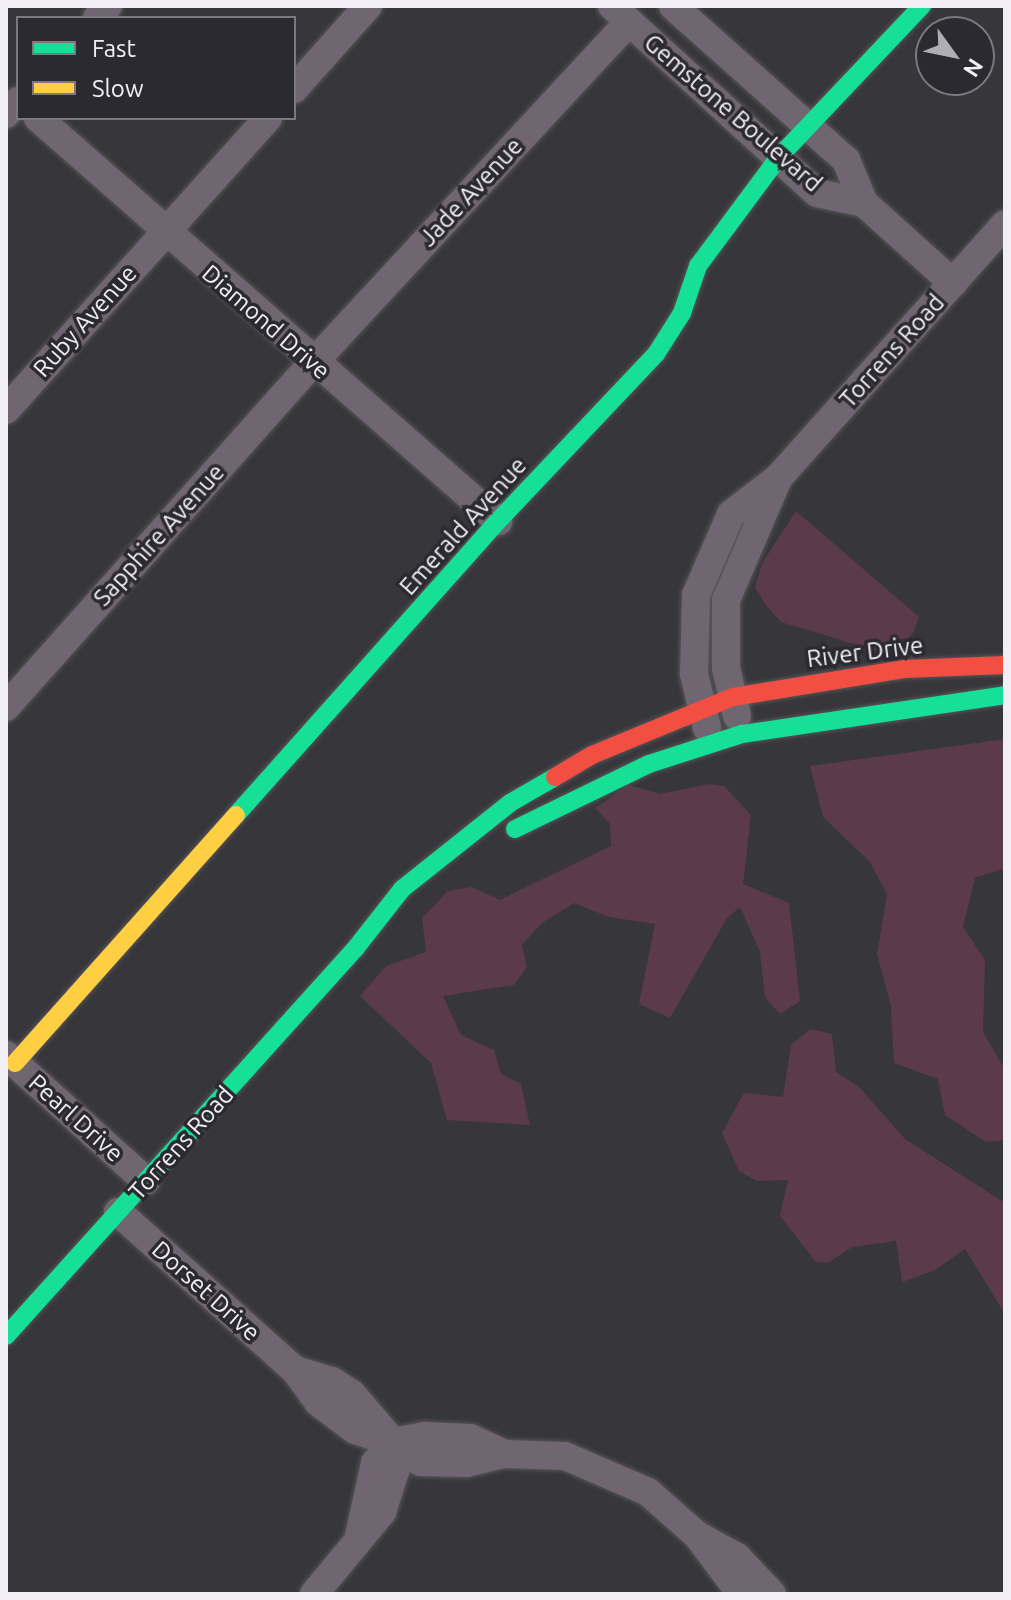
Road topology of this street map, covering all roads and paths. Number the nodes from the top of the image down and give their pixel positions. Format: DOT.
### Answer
graph roads {
  1 [pos="368,6"];
  2 [pos="673,6"];
  3 [pos="922,6"];
  4 [pos="620,14"];
  5 [pos="296,87"];
  6 [pos="40,120"];
  7 [pos="266,120"];
  8 [pos="810,128"];
  9 [pos="779,157"];
  10 [pos="864,203"];
  11 [pos="1005,224"];
  12 [pos="164,233"];
  13 [pos="953,283"];
  14 [pos="313,363"];
  15 [pos="6,410"];
  16 [pos="779,477"];
  17 [pos="498,521"];
  18 [pos="1005,665"];
  19 [pos="1005,695"];
  20 [pos="733,697"];
  21 [pos="6,707"];
  22 [pos="701,707"];
  23 [pos="742,734"];
  24 [pos="711,743"];
  25 [pos="355,949"];
  26 [pos="10,1059"];
  27 [pos="146,1181"];
  28 [pos="118,1212"];
  29 [pos="6,1336"];
  30 [pos="393,1442"];
  31 [pos="697,1535"];
  32 [pos="314,1594"];
  33 [pos="741,1594"];
  34 [pos="772,1594"];
  1 -- 5 [label="street"];
  2 -- 8 [label="street, Gemstone Boulevard"];
  3 -- 8 [label="main road, Emerald Avenue"];
  4 -- 9 [label="street, Gemstone Boulevard"];
  4 -- 14 [label="street, Jade Avenue"];
  6 -- 12 [label="street, Diamond Drive"];
  7 -- 12 [label="street, Ruby Avenue"];
  8 -- 9 [label="main road, Emerald Avenue"];
  8 -- 10 [label="street, Gemstone Boulevard"];
  9 -- 10 [label="street, Gemstone Boulevard"];
  9 -- 17 [label="main road, Emerald Avenue"];
  10 -- 13 [label="street, Gemstone Boulevard"];
  11 -- 13 [label="street, Torrens Road"];
  12 -- 14 [label="street, Diamond Drive"];
  12 -- 15 [label="street, Ruby Avenue"];
  13 -- 16 [label="street, Torrens Road"];
  14 -- 17 [label="street, Diamond Drive"];
  14 -- 21 [label="street, Sapphire Avenue"];
  16 -- 20 [label="street, Torrens Road"];
  16 -- 22 [label="street, Torrens Road"];
  17 -- 26 [label="main road, Emerald Avenue"];
  18 -- 20 [label="main road, River Drive"];
  19 -- 23 [label="main road"];
  20 -- 22 [label="main road, Torrens Road"];
  20 -- 23 [label="street, Torrens Road"];
  22 -- 24 [label="street, Torrens Road"];
  22 -- 25 [label="main road, Torrens Road"];
  23 -- 24 [label="main road, Torrens Road"];
  24 -- 25 [label="main road, Torrens Road"];
  25 -- 27 [label="main road, Torrens Road"];
  26 -- 27 [label="street, Pearl Drive"];
  27 -- 28 [label="main road, Torrens Road"];
  28 -- 29 [label="main road, Torrens Road"];
  28 -- 30 [label="street, Dorset Drive"];
  30 -- 31 [label="street"];
  30 -- 32 [label="street"];
  31 -- 33 [label="street"];
  31 -- 34 [label="street"];
}
